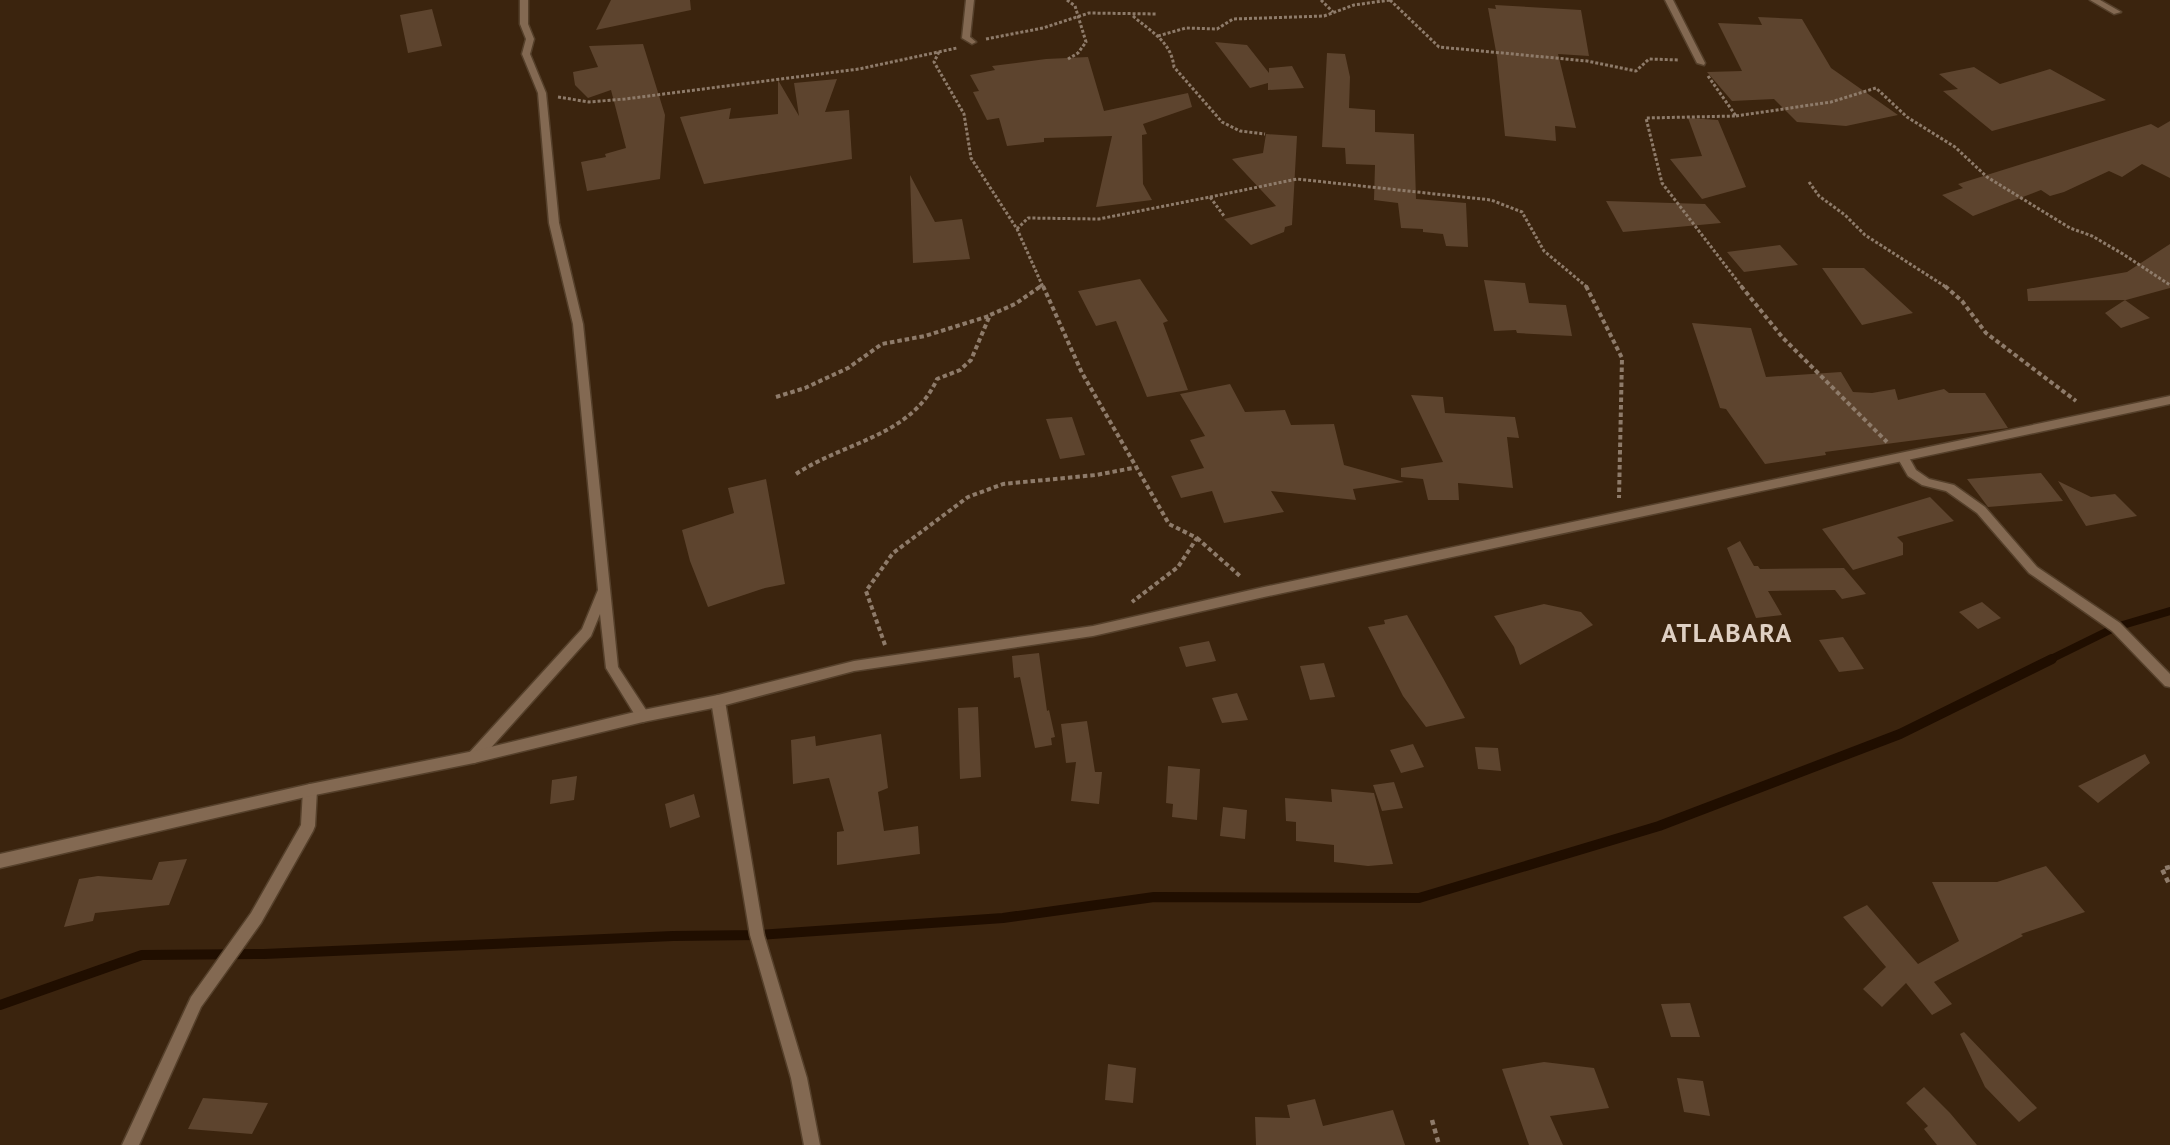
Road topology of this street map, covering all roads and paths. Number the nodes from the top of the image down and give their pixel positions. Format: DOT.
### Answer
graph roads {
  1 [pos="524,0"];
  2 [pos="970,0"];
  3 [pos="1067,0"];
  4 [pos="1321,0"];
  5 [pos="1390,0"];
  6 [pos="1669,0"];
  7 [pos="2094,0"];
  8 [pos="1333,12"];
  9 [pos="2116,12"];
  10 [pos="1156,14"];
  11 [pos="1133,16"];
  12 [pos="1079,17"];
  13 [pos="1158,36"];
  14 [pos="972,42"];
  15 [pos="1068,59"];
  16 [pos="1701,63"];
  17 [pos="542,93"];
  18 [pos="1736,116"];
  19 [pos="1265,135"];
  20 [pos="1809,182"];
  21 [pos="1210,197"];
  22 [pos="1224,216"];
  23 [pos="1017,229"];
  24 [pos="1042,285"];
  25 [pos="2170,285"];
  26 [pos="990,315"];
  27 [pos="776,397"];
  28 [pos="2170,400"];
  29 [pos="2099,416"];
  30 [pos="1903,457"];
  31 [pos="1138,467"];
  32 [pos="796,474"];
  33 [pos="1624,516"];
  34 [pos="1197,538"];
  35 [pos="604,590"];
  36 [pos="1264,592"];
  37 [pos="1131,603"];
  38 [pos="887,661"];
  39 [pos="2170,682"];
  40 [pos="718,701"];
  41 [pos="643,716"];
  42 [pos="474,757"];
  43 [pos="310,790"];
  44 [pos="0,861"];
  45 [pos="2170,867"];
  46 [pos="2170,886"];
  47 [pos="1432,1120"];
  48 [pos="130,1145"];
  49 [pos="812,1145"];
  50 [pos="1439,1145"];
  1 -- 17 [label="street"];
  2 -- 14 [label="street"];
  3 -- 12 [label="path"];
  4 -- 8 [label="path"];
  5 -- 8 [label="path"];
  5 -- 16 [label="path"];
  6 -- 16 [label="street"];
  7 -- 9 [label="street"];
  8 -- 13 [label="path"];
  10 -- 11 [label="path"];
  11 -- 12 [label="path"];
  11 -- 13 [label="path"];
  12 -- 14 [label="path"];
  12 -- 15 [label="path"];
  13 -- 19 [label="path"];
  16 -- 18 [label="path"];
  17 -- 23 [label="path"];
  17 -- 35 [label="street"];
  18 -- 25 [label="path"];
  18 -- 30 [label="path"];
  20 -- 29 [label="path"];
  21 -- 22 [label="path"];
  21 -- 23 [label="path"];
  21 -- 33 [label="path"];
  23 -- 24 [label="path"];
  24 -- 26 [label="path"];
  24 -- 31 [label="path"];
  26 -- 27 [label="path"];
  26 -- 32 [label="path"];
  28 -- 29 [label="street"];
  29 -- 30 [label="street"];
  30 -- 33 [label="street"];
  30 -- 39 [label="street"];
  31 -- 34 [label="path"];
  31 -- 38 [label="path"];
  33 -- 36 [label="street"];
  34 -- 36 [label="path"];
  34 -- 37 [label="path"];
  35 -- 41 [label="street"];
  35 -- 42 [label="street"];
  36 -- 38 [label="street"];
  38 -- 40 [label="street"];
  40 -- 41 [label="street"];
  40 -- 49 [label="street"];
  41 -- 42 [label="street"];
  42 -- 43 [label="street"];
  43 -- 44 [label="street"];
  43 -- 48 [label="street"];
  45 -- 46 [label="path"];
  47 -- 50 [label="path"];
}
